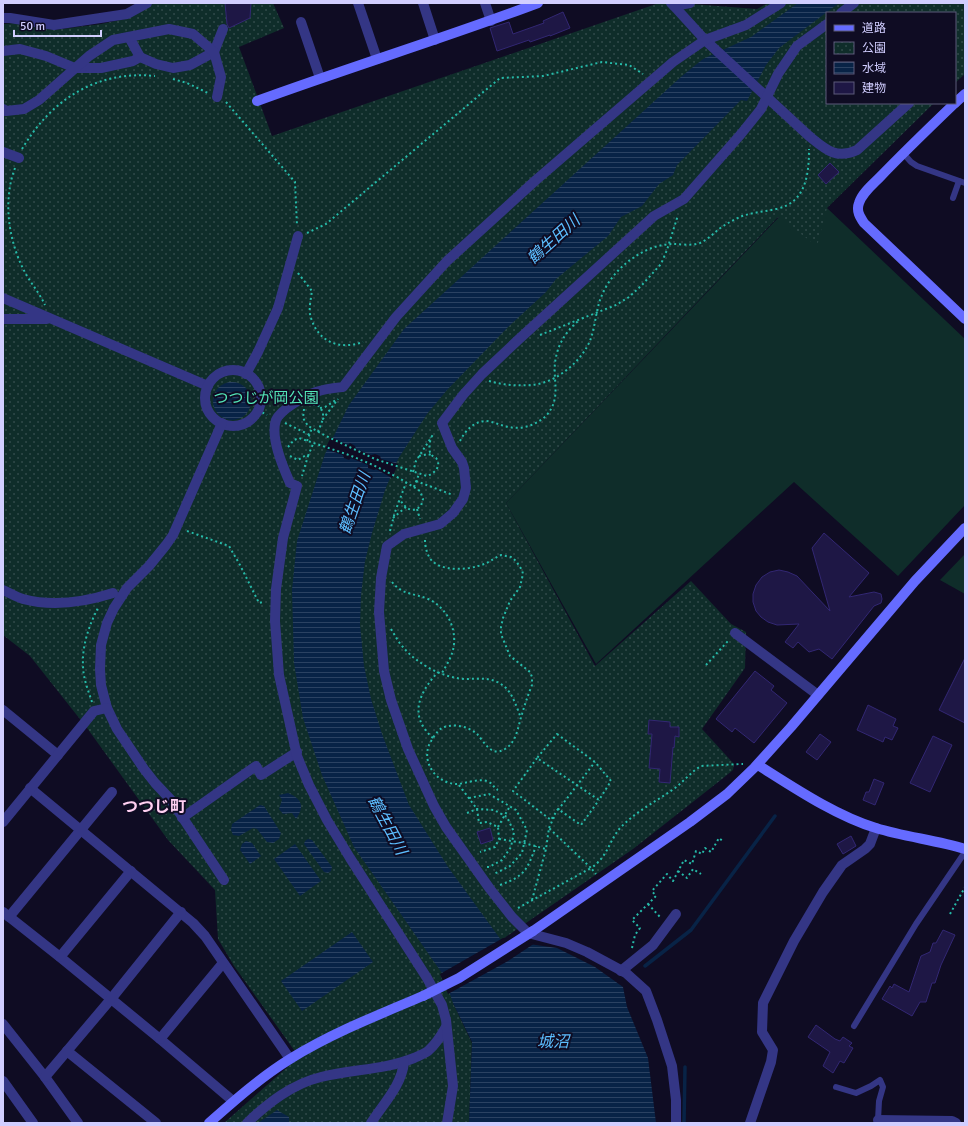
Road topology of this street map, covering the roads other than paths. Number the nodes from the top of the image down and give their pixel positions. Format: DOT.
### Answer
graph roads {
  1 [pos="147,3"];
  2 [pos="358,3"];
  3 [pos="423,3"];
  4 [pos="485,3"];
  5 [pos="538,3"];
  6 [pos="690,3"];
  7 [pos="780,3"];
  8 [pos="854,3"];
  9 [pos="672,4"];
  10 [pos="842,12"];
  11 [pos="3,18"];
  12 [pos="491,21"];
  13 [pos="301,22"];
  14 [pos="826,25"];
  15 [pos="223,29"];
  16 [pos="129,37"];
  17 [pos="435,40"];
  18 [pos="707,43"];
  19 [pos="3,51"];
  20 [pos="214,52"];
  21 [pos="140,57"];
  22 [pos="377,59"];
  23 [pos="75,68"];
  24 [pos="320,78"];
  25 [pos="764,94"];
  26 [pos="217,97"];
  27 [pos="257,101"];
  28 [pos="908,104"];
  29 [pos="955,104"];
  30 [pos="4,112"];
  31 [pos="3,152"];
  32 [pos="903,153"];
  33 [pos="19,158"];
  34 [pos="962,182"];
  35 [pos="953,198"];
  36 [pos="298,236"];
  37 [pos="3,298"];
  38 [pos="3,319"];
  39 [pos="52,319"];
  40 [pos="965,319"];
  41 [pos="246,374"];
  42 [pos="208,386"];
  43 [pos="222,423"];
  44 [pos="965,528"];
  45 [pos="3,590"];
  46 [pos="113,593"];
  47 [pos="735,633"];
  48 [pos="818,695"];
  49 [pos="107,708"];
  50 [pos="3,710"];
  51 [pos="296,752"];
  52 [pos="58,755"];
  53 [pos="756,767"];
  54 [pos="30,788"];
  55 [pos="112,792"];
  56 [pos="5,815"];
  57 [pos="182,818"];
  58 [pos="876,828"];
  59 [pos="81,830"];
  60 [pos="965,851"];
  61 [pos="131,871"];
  62 [pos="224,880"];
  63 [pos="181,912"];
  64 [pos="676,914"];
  65 [pos="6,915"];
  66 [pos="60,957"];
  67 [pos="223,963"];
  68 [pos="621,971"];
  69 [pos="111,999"];
  70 [pos="3,1024"];
  71 [pos="854,1026"];
  72 [pos="446,1027"];
  73 [pos="160,1039"];
  74 [pos="67,1051"];
  75 [pos="290,1059"];
  76 [pos="404,1062"];
  77 [pos="45,1077"];
  78 [pos="3,1081"];
  79 [pos="836,1087"];
  80 [pos="233,1102"];
  81 [pos="884,1121"];
  82 [pos="33,1123"];
  83 [pos="78,1123"];
  84 [pos="156,1123"];
  85 [pos="209,1123"];
  86 [pos="247,1123"];
  87 [pos="371,1123"];
  88 [pos="447,1123"];
  89 [pos="676,1123"];
  90 [pos="750,1123"];
  91 [pos="956,1123"];
  1 -- 11 [label="street"];
  2 -- 22 [label="street"];
  3 -- 17 [label="street"];
  4 -- 12 [label="street"];
  5 -- 12 [label="street"];
  6 -- 9 [label="street"];
  7 -- 18 [label="street"];
  8 -- 10 [label="street"];
  9 -- 18 [label="street"];
  12 -- 17 [label="street"];
  13 -- 24 [label="street"];
  14 -- 25 [label="street"];
  15 -- 20 [label="street"];
  16 -- 20 [label="street"];
  16 -- 21 [label="street"];
  16 -- 23 [label="street"];
  17 -- 22 [label="street"];
  18 -- 25 [label="street"];
  18 -- 51 [label="street"];
  19 -- 23 [label="street"];
  20 -- 21 [label="street"];
  20 -- 26 [label="street"];
  21 -- 23 [label="street"];
  22 -- 24 [label="street"];
  23 -- 30 [label="street"];
  24 -- 27 [label="street"];
  25 -- 28 [label="street"];
  25 -- 68 [label="street"];
  29 -- 32 [label="street"];
  31 -- 33 [label="street"];
  32 -- 34 [label="lane"];
  32 -- 40 [label="street"];
  34 -- 35 [label="lane"];
  36 -- 41 [label="street"];
  37 -- 39 [label="street"];
  38 -- 39 [label="street"];
  39 -- 42 [label="street"];
  41 -- 42 [label="street"];
  41 -- 43 [label="street"];
  42 -- 43 [label="street"];
  43 -- 49 [label="street"];
  44 -- 48 [label="street"];
  45 -- 46 [label="street"];
  47 -- 48 [label="street"];
  48 -- 53 [label="street"];
  49 -- 52 [label="street"];
  49 -- 57 [label="street"];
  50 -- 52 [label="street"];
  51 -- 57 [label="street"];
  51 -- 72 [label="street"];
  52 -- 54 [label="street"];
  53 -- 58 [label="street"];
  53 -- 75 [label="street, bridge"];
  54 -- 56 [label="street"];
  54 -- 59 [label="street"];
  55 -- 59 [label="street"];
  57 -- 62 [label="street"];
  58 -- 60 [label="street"];
  58 -- 90 [label="street"];
  59 -- 61 [label="street"];
  59 -- 65 [label="street"];
  60 -- 71 [label="lane"];
  61 -- 63 [label="street"];
  61 -- 66 [label="street"];
  63 -- 67 [label="street"];
  63 -- 69 [label="street"];
  64 -- 68 [label="street"];
  65 -- 66 [label="street"];
  66 -- 69 [label="street"];
  67 -- 73 [label="street"];
  67 -- 75 [label="street"];
  68 -- 89 [label="street"];
  69 -- 73 [label="street"];
  69 -- 74 [label="street"];
  70 -- 77 [label="street"];
  72 -- 76 [label="street"];
  72 -- 88 [label="street"];
  73 -- 80 [label="street"];
  74 -- 77 [label="street"];
  74 -- 84 [label="street"];
  75 -- 80 [label="street"];
  76 -- 86 [label="street"];
  76 -- 87 [label="street"];
  77 -- 83 [label="street"];
  78 -- 82 [label="street"];
  79 -- 81 [label="lane"];
  80 -- 85 [label="street"];
  81 -- 91 [label="street"];
}
